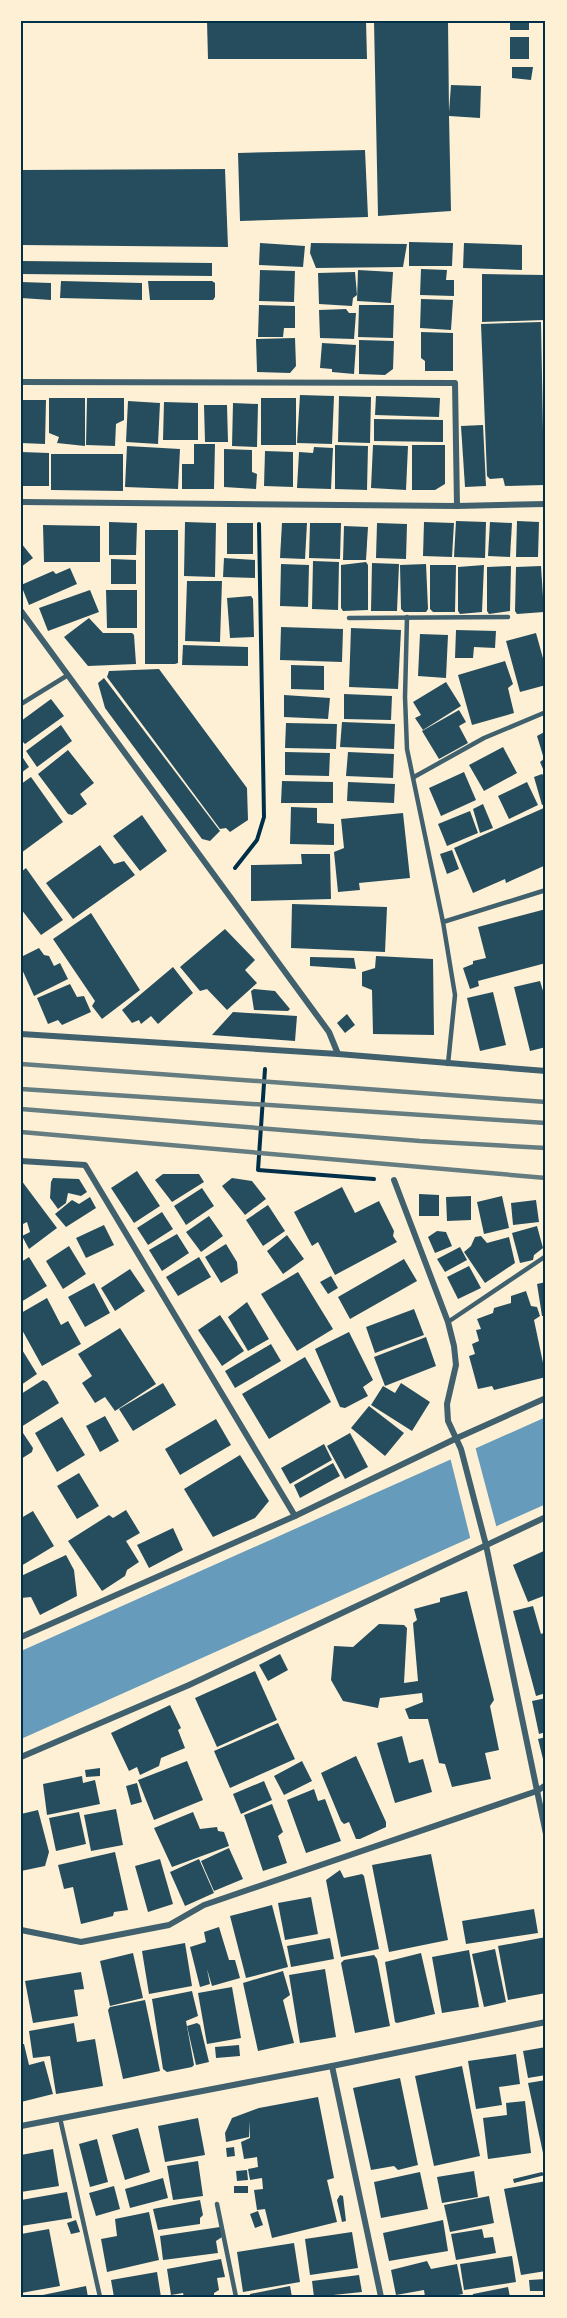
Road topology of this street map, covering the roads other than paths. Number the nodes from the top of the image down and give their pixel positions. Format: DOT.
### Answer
graph roads {
  1 [pos="21,382"];
  2 [pos="21,502"];
  3 [pos="546,504"];
  4 [pos="457,506"];
  5 [pos="21,611"];
  6 [pos="407,617"];
  7 [pos="508,617"];
  8 [pos="349,618"];
  9 [pos="68,675"];
  10 [pos="21,704"];
  11 [pos="546,712"];
  12 [pos="414,777"];
  13 [pos="546,890"];
  14 [pos="443,922"];
  15 [pos="21,1034"];
  16 [pos="338,1054"];
  17 [pos="448,1064"];
  18 [pos="546,1071"];
  19 [pos="21,1161"];
  20 [pos="394,1180"];
  21 [pos="546,1256"];
  22 [pos="448,1322"];
  23 [pos="546,1398"];
  24 [pos="457,1438"];
  25 [pos="294,1516"];
  26 [pos="546,1517"];
  27 [pos="486,1545"];
  28 [pos="21,1637"];
  29 [pos="21,1757"];
  30 [pos="546,1785"];
  31 [pos="537,1791"];
  32 [pos="546,1834"];
  33 [pos="21,1930"];
  34 [pos="546,2022"];
  35 [pos="332,2066"];
  36 [pos="60,2118"];
  37 [pos="21,2126"];
  38 [pos="216,2204"];
  39 [pos="100,2297"];
  40 [pos="236,2297"];
  41 [pos="381,2297"];
  1 -- 4 [label="street"];
  2 -- 4 [label="street"];
  3 -- 4 [label="street"];
  5 -- 9 [label="street"];
  6 -- 7 [label="lane"];
  6 -- 8 [label="lane"];
  6 -- 12 [label="lane"];
  9 -- 10 [label="lane"];
  9 -- 16 [label="street"];
  11 -- 12 [label="lane"];
  12 -- 14 [label="lane"];
  13 -- 14 [label="lane"];
  14 -- 17 [label="lane"];
  15 -- 16 [label="street"];
  16 -- 17 [label="street"];
  17 -- 18 [label="street"];
  19 -- 25 [label="street"];
  20 -- 22 [label="street"];
  21 -- 22 [label="lane"];
  22 -- 24 [label="street"];
  23 -- 24 [label="street"];
  24 -- 25 [label="street"];
  24 -- 27 [label="street"];
  25 -- 28 [label="street"];
  26 -- 27 [label="street"];
  27 -- 29 [label="street"];
  27 -- 31 [label="street"];
  30 -- 31 [label="street"];
  31 -- 32 [label="street"];
  31 -- 33 [label="street"];
  34 -- 35 [label="street"];
  35 -- 36 [label="street"];
  35 -- 41 [label="street"];
  36 -- 37 [label="street"];
  36 -- 39 [label="lane"];
  38 -- 40 [label="lane"];
}
